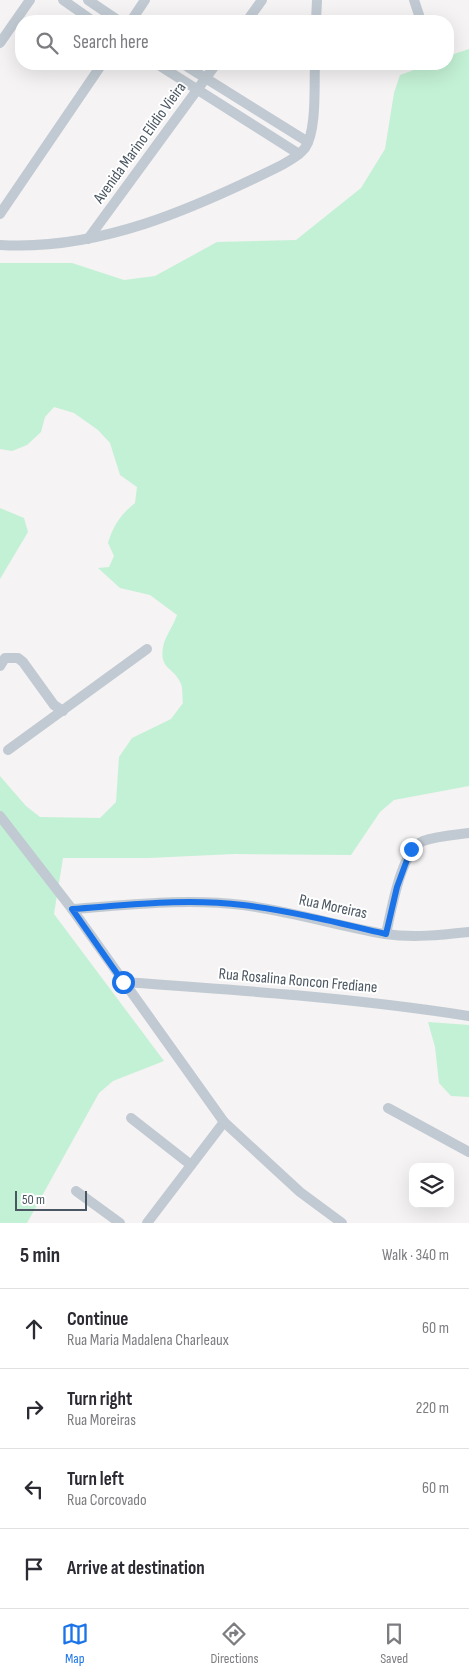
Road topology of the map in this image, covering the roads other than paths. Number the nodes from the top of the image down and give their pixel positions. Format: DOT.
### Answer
graph roads {
  1 [pos="30,0"];
  2 [pos="62,0"];
  3 [pos="88,0"];
  4 [pos="145,0"];
  5 [pos="262,0"];
  6 [pos="317,0"];
  7 [pos="414,0"];
  8 [pos="19,15"];
  9 [pos="84,15"];
  10 [pos="109,15"];
  11 [pos="135,15"];
  12 [pos="251,15"];
  13 [pos="316,15"];
  14 [pos="419,15"];
  15 [pos="15,21"];
  16 [pos="0,42"];
  17 [pos="98,70"];
  18 [pos="166,70"];
  19 [pos="193,70"];
  20 [pos="212,70"];
  21 [pos="315,70"];
  22 [pos="206,78"];
  23 [pos="198,91"];
  24 [pos="308,142"];
  25 [pos="299,154"];
  26 [pos="0,214"];
  27 [pos="88,240"];
  28 [pos="0,244"];
  29 [pos="147,649"];
  30 [pos="0,666"];
  31 [pos="63,711"];
  32 [pos="8,750"];
  33 [pos="0,816"];
  34 [pos="469,833"];
  35 [pos="72,909"];
  36 [pos="469,932"];
  37 [pos="386,934"];
  38 [pos="123,982"];
  39 [pos="469,1016"];
  40 [pos="388,1108"];
  41 [pos="131,1118"];
  42 [pos="224,1122"];
  43 [pos="469,1152"];
  44 [pos="191,1165"];
  45 [pos="76,1191"];
  46 [pos="120,1223"];
  47 [pos="147,1223"];
  48 [pos="342,1223"];
  1 -- 8 [label="street"];
  2 -- 9 [label="street"];
  3 -- 10 [label="street"];
  4 -- 11 [label="street"];
  5 -- 12 [label="street"];
  6 -- 13 [label="street"];
  7 -- 14 [label="street"];
  15 -- 16 [label="street"];
  17 -- 26 [label="street"];
  18 -- 23 [label="street"];
  19 -- 22 [label="street"];
  20 -- 22 [label="street, Avenida Marino Elídio Vieira"];
  21 -- 24 [label="street"];
  22 -- 23 [label="street, Avenida Marino Elídio Vieira"];
  22 -- 24 [label="street"];
  23 -- 25 [label="street"];
  23 -- 27 [label="street, Avenida Marino Elídio Vieira"];
  24 -- 25 [label="street"];
  25 -- 27 [label="street"];
  27 -- 28 [label="street"];
  29 -- 31 [label="street"];
  30 -- 31 [label="street"];
  31 -- 32 [label="street"];
  33 -- 35 [label="street"];
  34 -- 37 [label="street"];
  35 -- 37 [label="street, Rua Moreiras"];
  35 -- 38 [label="street"];
  36 -- 37 [label="street, Rua Moreiras"];
  38 -- 39 [label="street, Rua Rosalina Roncon Frediane"];
  38 -- 42 [label="street"];
  40 -- 43 [label="street"];
  41 -- 44 [label="street"];
  42 -- 44 [label="street"];
  42 -- 48 [label="street"];
  44 -- 47 [label="street"];
  45 -- 46 [label="street"];
}
